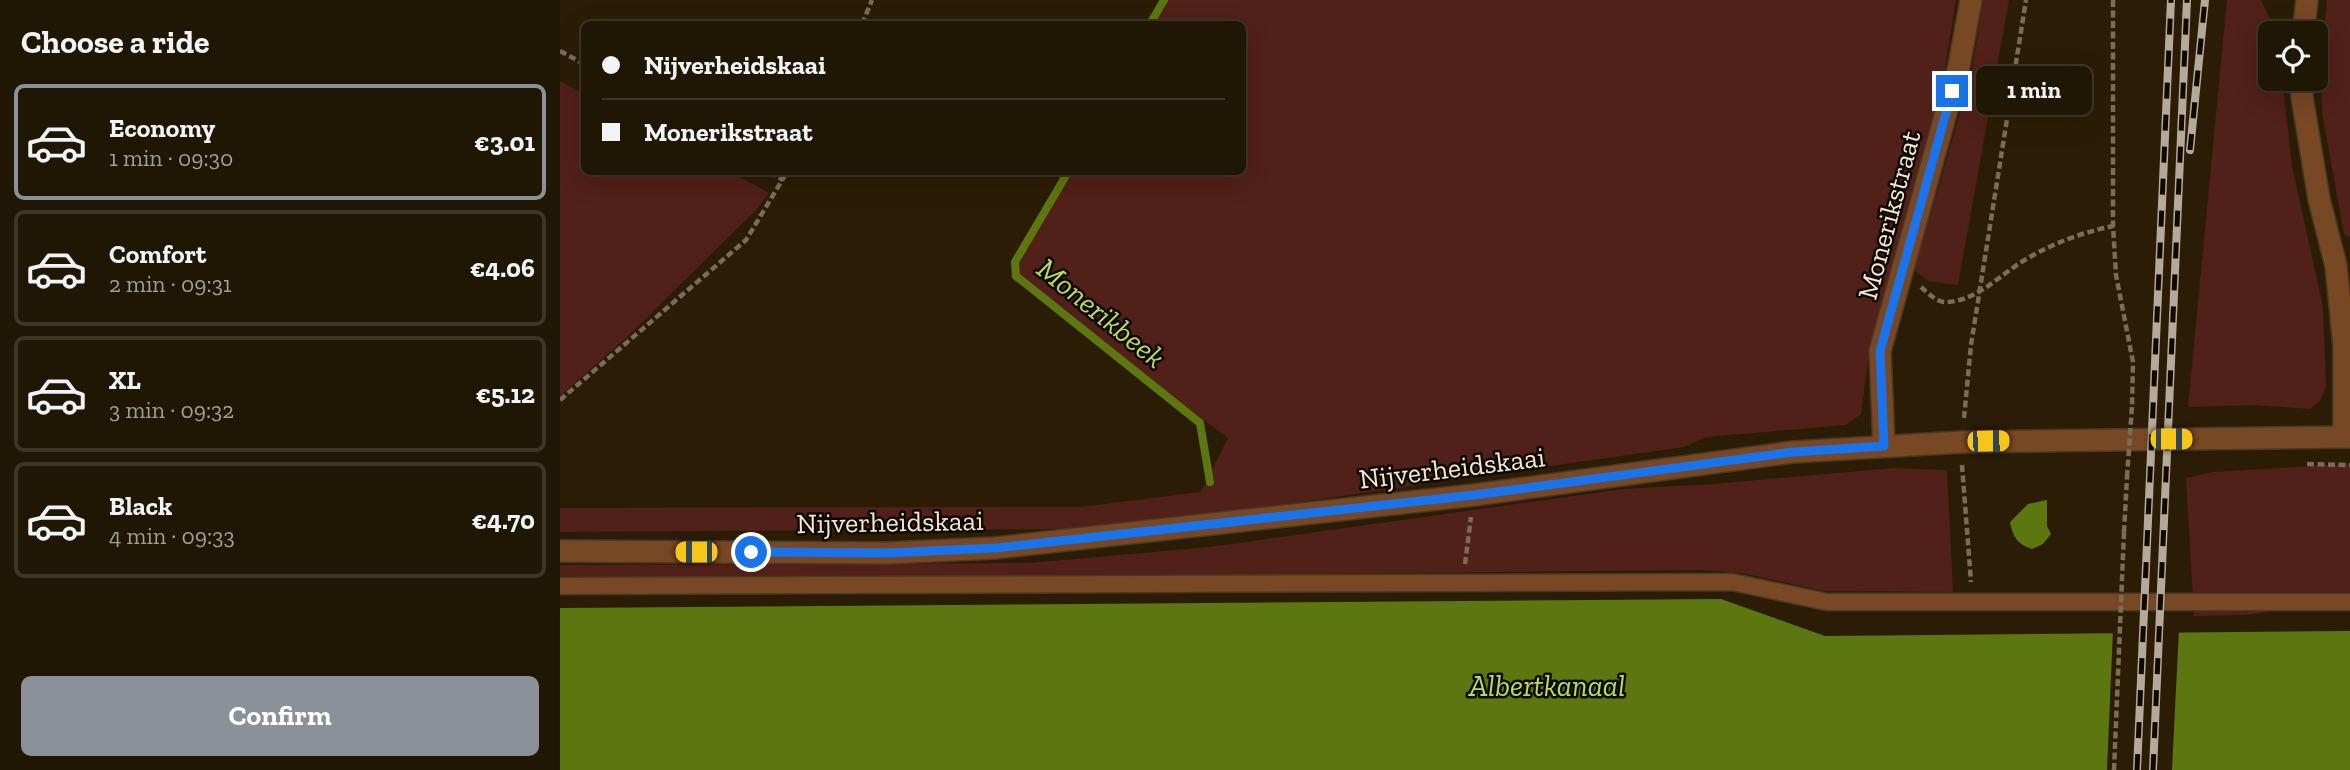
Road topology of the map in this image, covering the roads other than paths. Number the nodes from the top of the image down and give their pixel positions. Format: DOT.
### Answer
graph roads {
  1 [pos="1970,0"];
  2 [pos="2306,0"];
  3 [pos="2304,21"];
  4 [pos="2302,91"];
  5 [pos="2343,265"];
  6 [pos="2347,437"];
  7 [pos="1884,446"];
  8 [pos="560,551"];
  9 [pos="560,586"];
  10 [pos="2350,602"];
  1 -- 7 [label="street, Monerikstraat"];
  2 -- 3 [label="street"];
  4 -- 5 [label="street"];
  5 -- 6 [label="street"];
  6 -- 7 [label="street, Nijverheidskaai"];
  7 -- 8 [label="street, Nijverheidskaai"];
  9 -- 10 [label="lane"];
}
